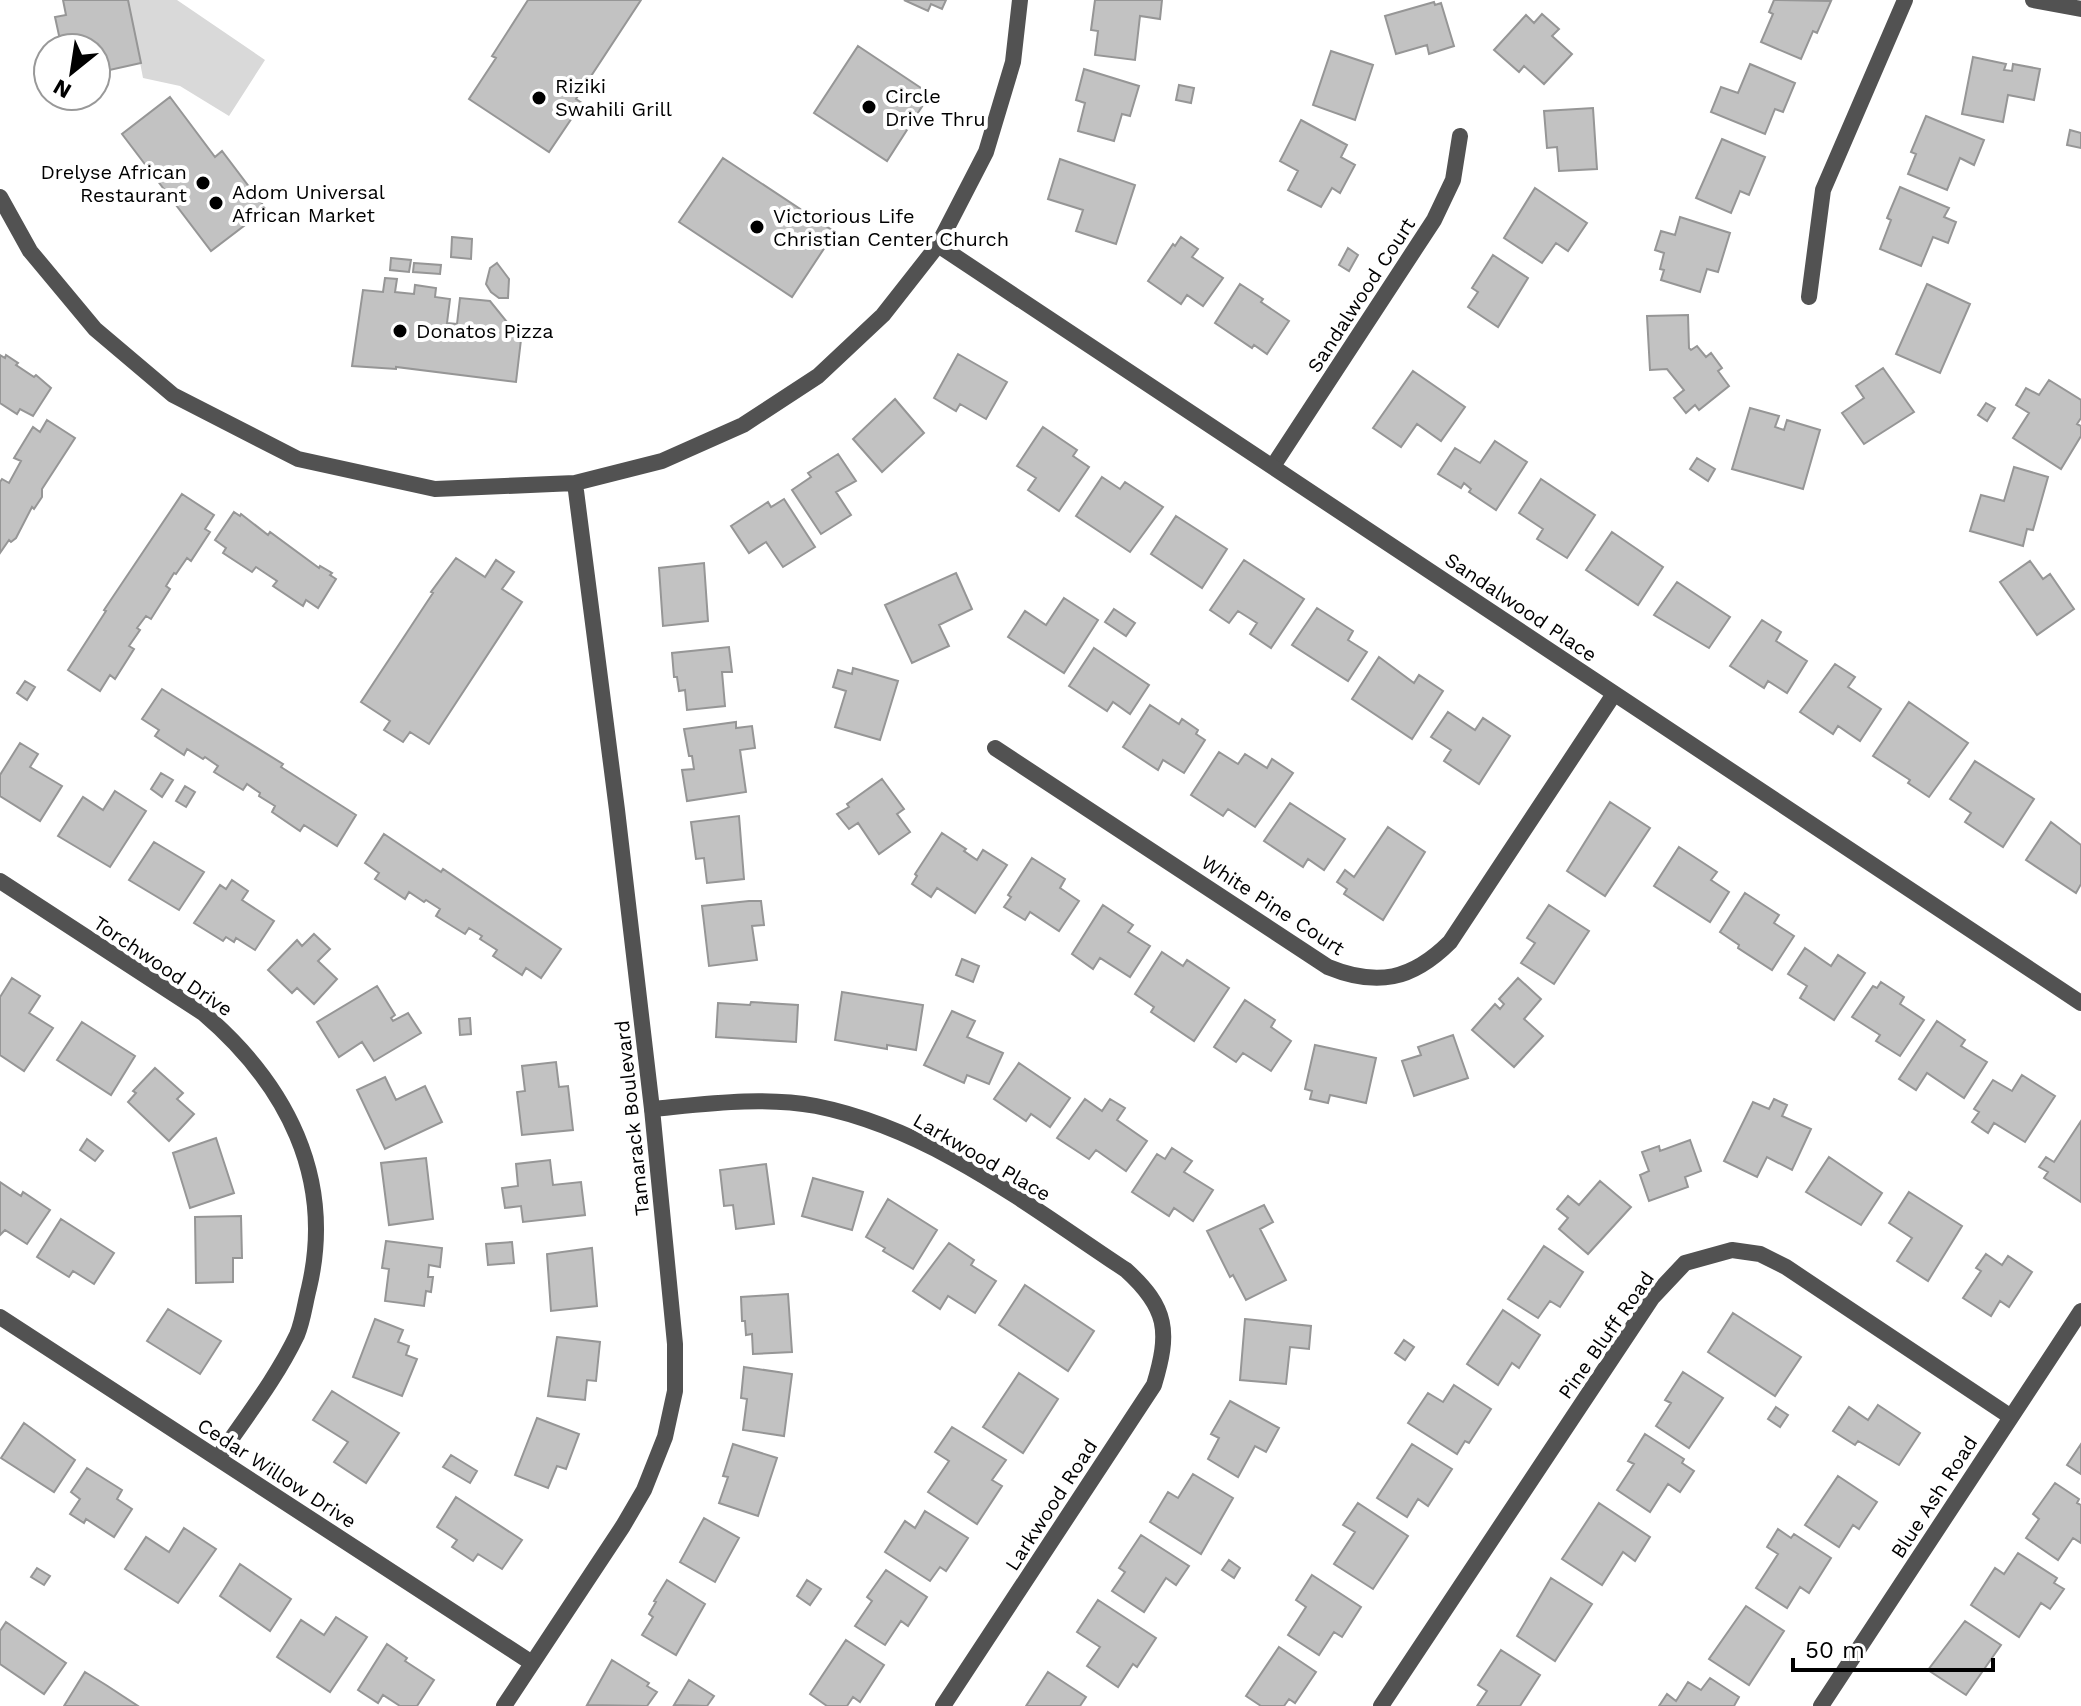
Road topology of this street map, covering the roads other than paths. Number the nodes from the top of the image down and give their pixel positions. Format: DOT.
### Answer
graph roads {
  1 [pos="1020,0"];
  2 [pos="1905,0"];
  3 [pos="2033,0"];
  4 [pos="2081,9"];
  5 [pos="1460,136"];
  6 [pos="0,197"];
  7 [pos="938,245"];
  8 [pos="1809,297"];
  9 [pos="1273,466"];
  10 [pos="575,483"];
  11 [pos="1614,694"];
  12 [pos="995,748"];
  13 [pos="0,881"];
  14 [pos="2081,1003"];
  15 [pos="652,1109"];
  16 [pos="2081,1311"];
  17 [pos="1161,1316"];
  18 [pos="0,1317"];
  19 [pos="2011,1417"];
  20 [pos="218,1458"];
  21 [pos="532,1663"];
  22 [pos="504,1706"];
  23 [pos="943,1706"];
  24 [pos="1381,1706"];
  25 [pos="1821,1706"];
  1 -- 7 [label="street"];
  2 -- 8 [label="street"];
  3 -- 4 [label="street"];
  5 -- 9 [label="street, Sandalwood Court"];
  6 -- 10 [label="street"];
  7 -- 9 [label="street, Sandalwood Place"];
  7 -- 10 [label="street"];
  9 -- 11 [label="street, Sandalwood Place"];
  10 -- 15 [label="street, Tamarack Boulevard"];
  11 -- 12 [label="street, White Pine Court"];
  11 -- 14 [label="street, Sandalwood Place"];
  13 -- 20 [label="street, Torchwood Drive"];
  15 -- 17 [label="street, Larkwood Place"];
  15 -- 21 [label="street, Tamarack Boulevard"];
  16 -- 19 [label="street, Blue Ash Road"];
  17 -- 23 [label="street, Larkwood Road"];
  18 -- 20 [label="street, Cedar Willow Drive"];
  19 -- 24 [label="street, Pine Bluff Road"];
  19 -- 25 [label="street, Blue Ash Road"];
  20 -- 21 [label="street, Cedar Willow Drive"];
  21 -- 22 [label="street, Tamarack Boulevard"];
}
